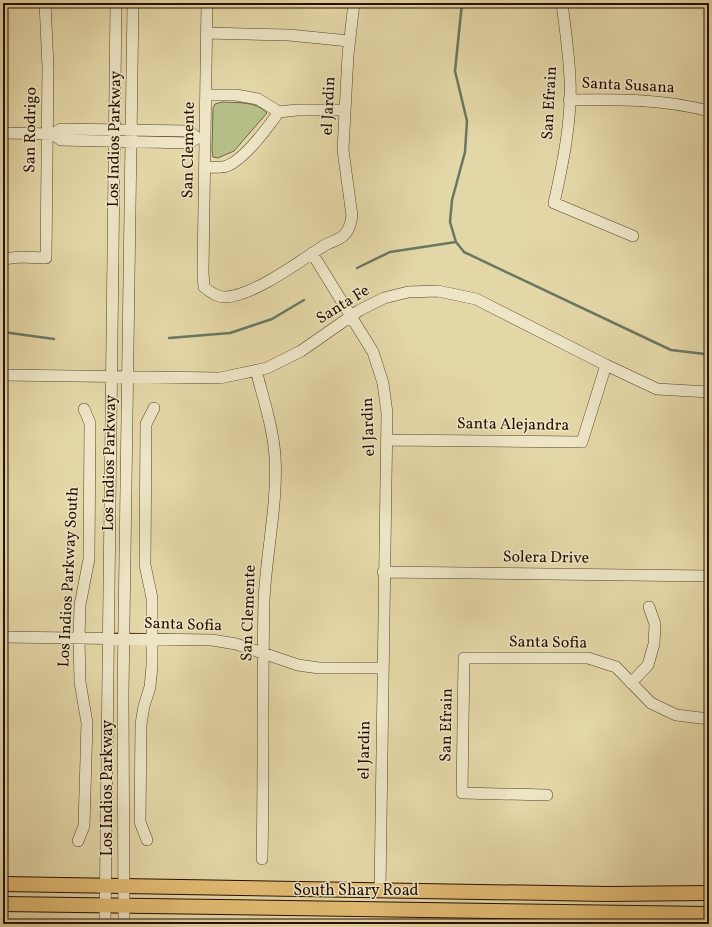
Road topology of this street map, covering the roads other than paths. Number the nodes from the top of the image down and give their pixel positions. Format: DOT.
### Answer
graph roads {
  1 [pos="45,3"];
  2 [pos="116,3"];
  3 [pos="133,3"];
  4 [pos="207,3"];
  5 [pos="354,3"];
  6 [pos="562,3"];
  7 [pos="207,33"];
  8 [pos="350,41"];
  9 [pos="206,95"];
  10 [pos="569,100"];
  11 [pos="345,110"];
  12 [pos="709,111"];
  13 [pos="279,112"];
  14 [pos="3,133"];
  15 [pos="50,134"];
  16 [pos="115,135"];
  17 [pos="131,136"];
  18 [pos="201,138"];
  19 [pos="205,167"];
  20 [pos="633,236"];
  21 [pos="312,253"];
  22 [pos="3,259"];
  23 [pos="352,316"];
  24 [pos="606,365"];
  25 [pos="256,370"];
  26 [pos="3,375"];
  27 [pos="111,376"];
  28 [pos="128,376"];
  29 [pos="709,392"];
  30 [pos="154,408"];
  31 [pos="84,409"];
  32 [pos="387,440"];
  33 [pos="383,572"];
  34 [pos="709,576"];
  35 [pos="649,607"];
  36 [pos="3,637"];
  37 [pos="79,639"];
  38 [pos="124,639"];
  39 [pos="108,640"];
  40 [pos="152,640"];
  41 [pos="264,655"];
  42 [pos="464,658"];
  43 [pos="382,668"];
  44 [pos="632,683"];
  45 [pos="709,719"];
  46 [pos="546,795"];
  47 [pos="147,840"];
  48 [pos="78,841"];
  49 [pos="262,859"];
  50 [pos="3,884"];
  51 [pos="105,887"];
  52 [pos="124,887"];
  53 [pos="380,890"];
  54 [pos="709,893"];
  55 [pos="3,904"];
  56 [pos="105,906"];
  57 [pos="124,907"];
  58 [pos="709,914"];
  59 [pos="106,924"];
  60 [pos="124,924"];
  1 -- 15 [label="street, San Rodrigo"];
  2 -- 16 [label="street, Los Indios Parkway"];
  3 -- 17 [label="street, Los Indios Parkway"];
  4 -- 7 [label="street, San Clemente"];
  5 -- 8 [label="street, el Jardin"];
  6 -- 10 [label="street, San Efrain"];
  7 -- 8 [label="street"];
  7 -- 9 [label="street, San Clemente"];
  8 -- 11 [label="street, el Jardin"];
  9 -- 13 [label="street"];
  9 -- 18 [label="street, San Clemente"];
  10 -- 12 [label="street, Santa Susana"];
  10 -- 20 [label="street, San Efrain"];
  11 -- 13 [label="street"];
  11 -- 21 [label="street, el Jardin"];
  13 -- 19 [label="street"];
  14 -- 15 [label="street"];
  15 -- 16 [label="street"];
  15 -- 22 [label="street, San Rodrigo"];
  16 -- 17 [label="street"];
  16 -- 27 [label="street, Los Indios Parkway"];
  17 -- 18 [label="street"];
  17 -- 28 [label="street, Los Indios Parkway"];
  18 -- 19 [label="street, San Clemente"];
  19 -- 21 [label="street, San Clemente"];
  21 -- 23 [label="street, el Jardin"];
  23 -- 24 [label="street, Santa Fe"];
  23 -- 25 [label="street, Santa Fe"];
  23 -- 32 [label="street, el Jardin"];
  24 -- 29 [label="street, Santa Fe"];
  24 -- 32 [label="street, Santa Alejandra"];
  25 -- 28 [label="street, Santa Fe"];
  25 -- 41 [label="street, San Clemente"];
  26 -- 27 [label="street, Santa Fe"];
  27 -- 28 [label="street, Santa Fe"];
  27 -- 39 [label="street, Los Indios Parkway"];
  28 -- 38 [label="street, Los Indios Parkway"];
  30 -- 40 [label="street"];
  31 -- 37 [label="street, Los Indios Parkway South"];
  32 -- 33 [label="street, el Jardin"];
  33 -- 34 [label="street, Solera Drive"];
  33 -- 43 [label="street, el Jardin"];
  35 -- 44 [label="street"];
  36 -- 37 [label="street, Santa Sofia"];
  37 -- 39 [label="street, Santa Sofia"];
  37 -- 48 [label="street, Los Indios Parkway South"];
  38 -- 39 [label="street, Santa Sofia"];
  38 -- 40 [label="street, Santa Sofia"];
  38 -- 52 [label="street, Los Indios Parkway"];
  39 -- 51 [label="street, Los Indios Parkway"];
  40 -- 41 [label="street, Santa Sofia"];
  40 -- 47 [label="street"];
  41 -- 43 [label="street, Santa Sofia"];
  41 -- 49 [label="street, San Clemente"];
  42 -- 44 [label="street, Santa Sofia"];
  42 -- 46 [label="street, San Efrain"];
  43 -- 53 [label="street, el Jardin"];
  44 -- 45 [label="street, Santa Sofia"];
  50 -- 51 [label="main road, South Shary Road"];
  51 -- 52 [label="main road, South Shary Road"];
  51 -- 56 [label="street, Los Indios Parkway"];
  52 -- 53 [label="main road, South Shary Road"];
  52 -- 57 [label="street, Los Indios Parkway"];
  53 -- 54 [label="main road, South Shary Road"];
  55 -- 56 [label="main road, South Shary Road"];
  56 -- 57 [label="main road, South Shary Road"];
  56 -- 59 [label="street, Los Indios Parkway"];
  57 -- 58 [label="main road, South Shary Road"];
  57 -- 60 [label="street, Los Indios Parkway"];
}
